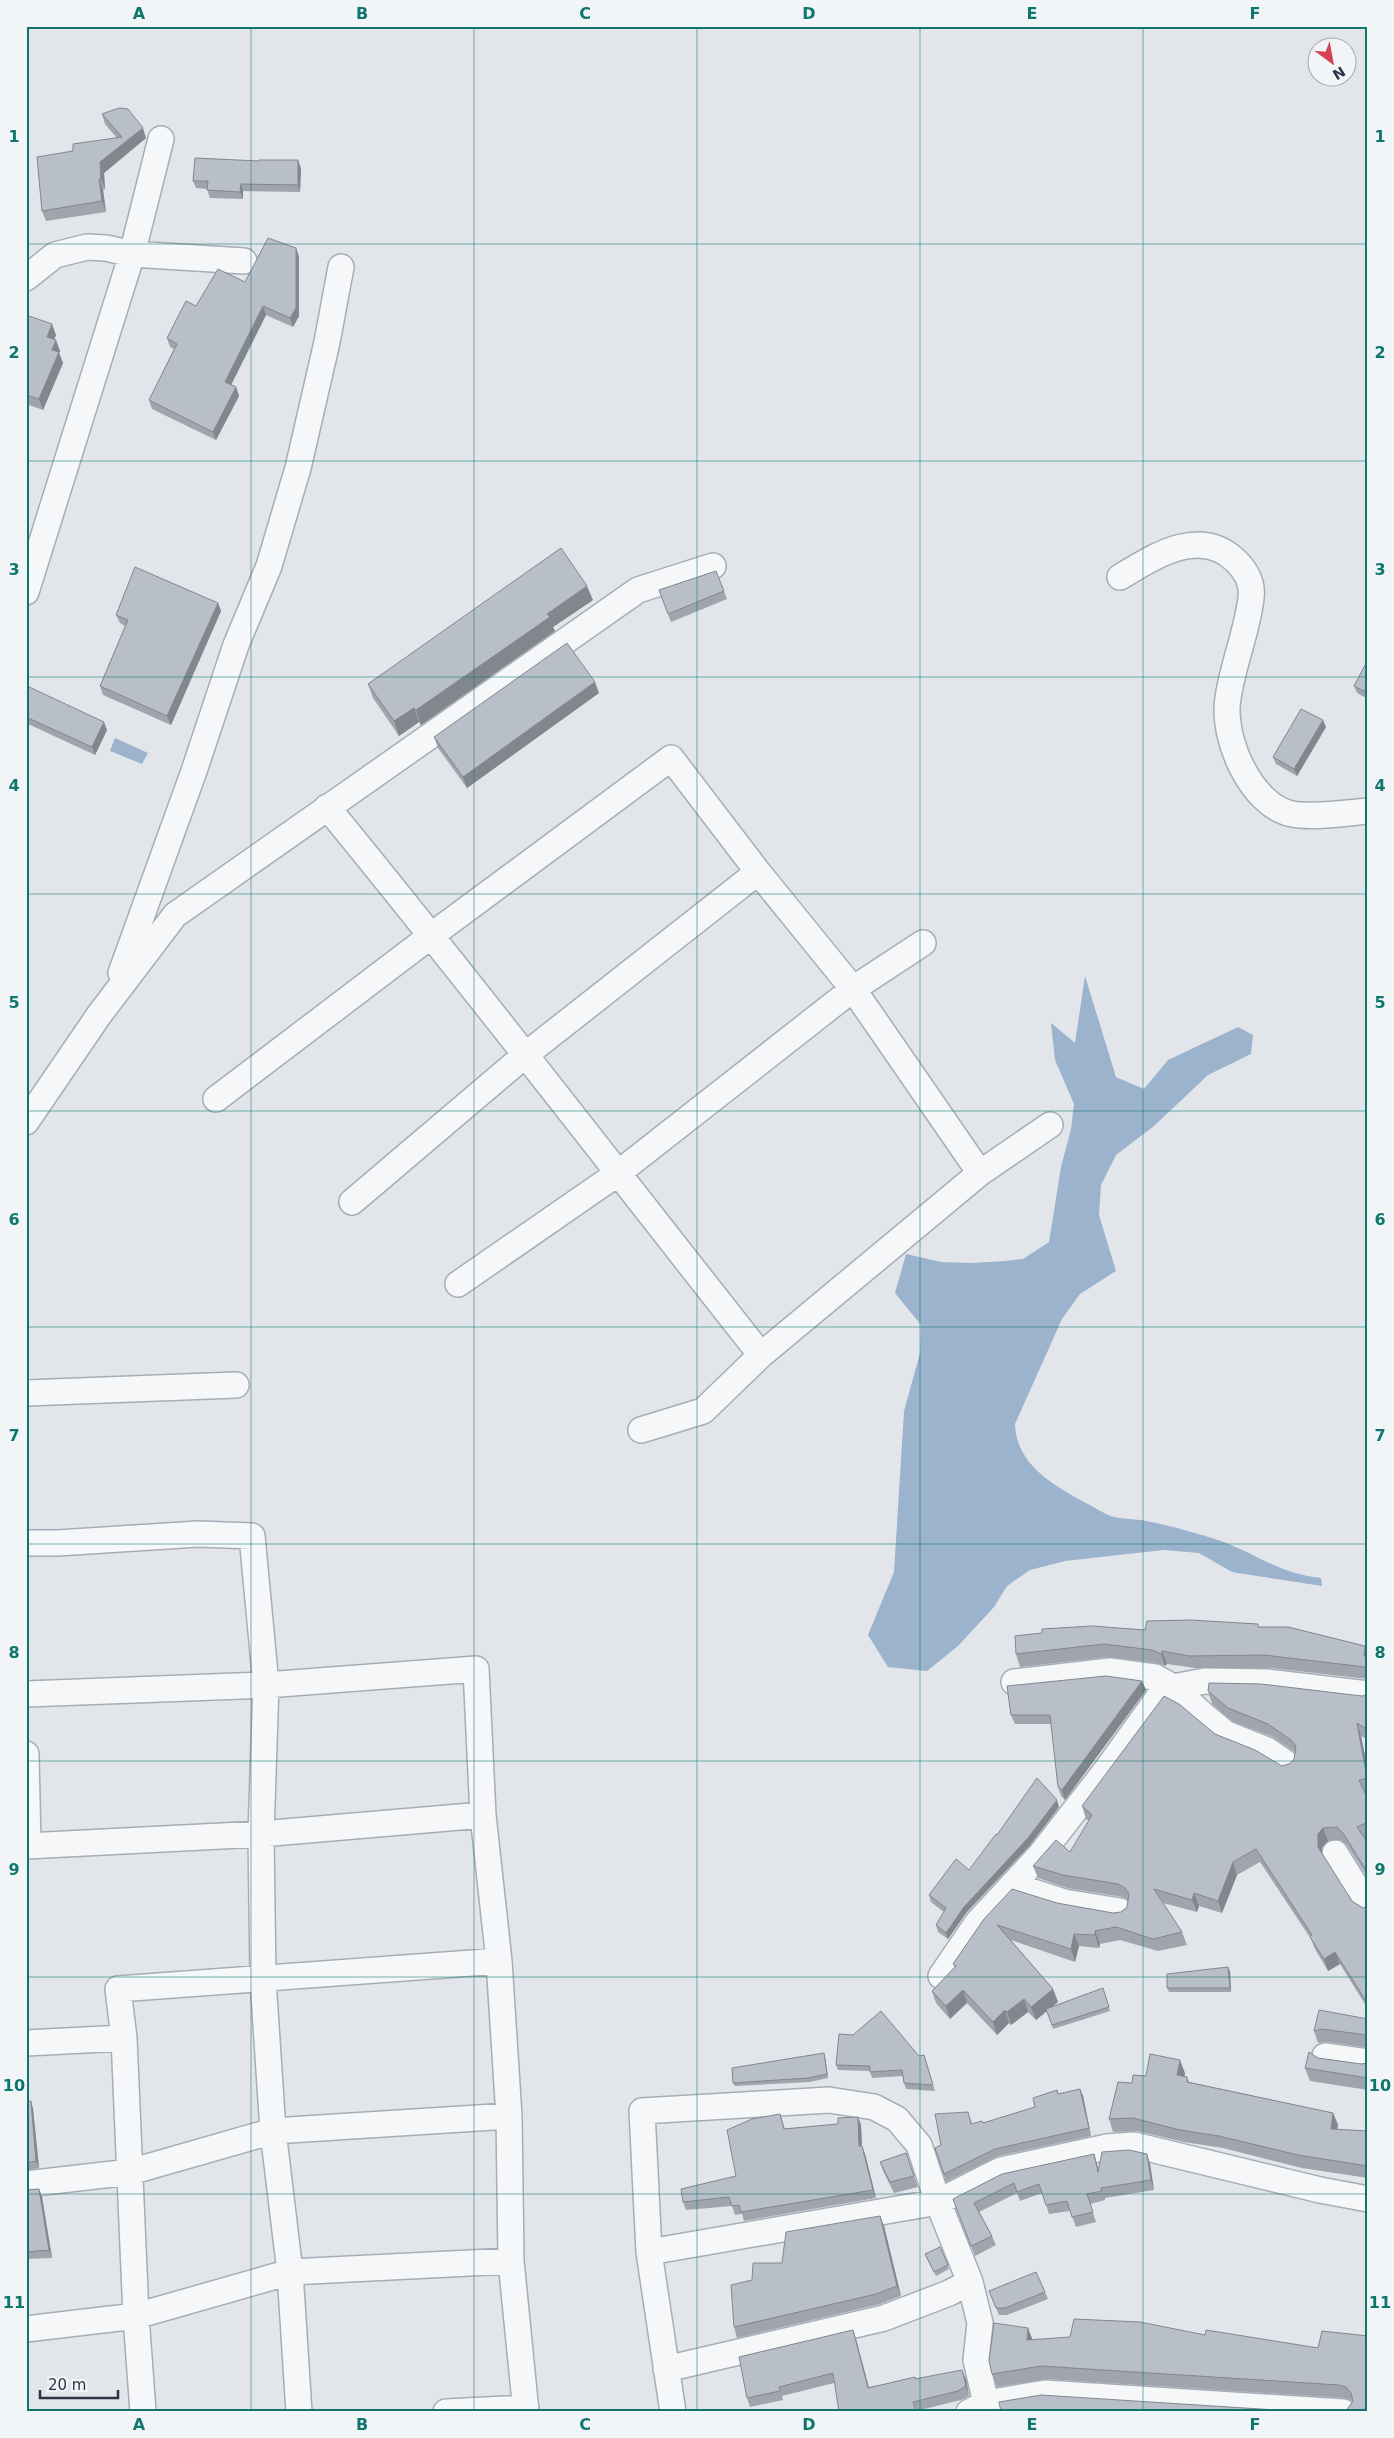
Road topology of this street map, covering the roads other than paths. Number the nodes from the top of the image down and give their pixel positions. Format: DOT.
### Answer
graph roads {
  1 [pos="161,139"];
  2 [pos="132,254"];
  3 [pos="244,261"];
  4 [pos="341,266"];
  5 [pos="26,278"];
  6 [pos="714,566"];
  7 [pos="1120,577"];
  8 [pos="26,592"];
  9 [pos="327,807"];
  10 [pos="1368,811"];
  11 [pos="758,872"];
  12 [pos="432,935"];
  13 [pos="924,943"];
  14 [pos="853,989"];
  15 [pos="113,997"];
  16 [pos="524,1056"];
  17 [pos="216,1099"];
  18 [pos="26,1122"];
  19 [pos="1050,1125"];
  20 [pos="980,1173"];
  21 [pos="617,1174"];
  22 [pos="352,1202"];
  23 [pos="458,1284"];
  24 [pos="761,1355"];
  25 [pos="236,1386"];
  26 [pos="26,1393"];
  27 [pos="641,1430"];
  28 [pos="26,1543"];
  29 [pos="1014,1682"];
  30 [pos="266,1685"];
  31 [pos="1174,1687"];
  32 [pos="26,1694"];
  33 [pos="1368,1694"];
  34 [pos="26,1754"];
  35 [pos="1287,1764"];
  36 [pos="483,1815"];
  37 [pos="260,1834"];
  38 [pos="27,1846"];
  39 [pos="1335,1854"];
  40 [pos="1012,1885"];
  41 [pos="1368,1906"];
  42 [pos="1120,1911"];
  43 [pos="499,1961"];
  44 [pos="942,1976"];
  45 [pos="263,1980"];
  46 [pos="124,2038"];
  47 [pos="26,2044"];
  48 [pos="1326,2056"];
  49 [pos="1368,2062"];
  50 [pos="509,2116"];
  51 [pos="273,2131"];
  52 [pos="130,2172"];
  53 [pos="26,2184"];
  54 [pos="1368,2199"];
  55 [pos="938,2202"];
  56 [pos="649,2252"];
  57 [pos="511,2261"];
  58 [pos="290,2272"];
  59 [pos="970,2282"];
  60 [pos="136,2316"];
  61 [pos="26,2329"];
  62 [pos="666,2369"];
  63 [pos="981,2409"];
  64 [pos="1248,2409"];
  65 [pos="526,2410"];
  66 [pos="143,2412"];
  67 [pos="299,2412"];
  68 [pos="446,2412"];
  69 [pos="673,2412"];
  70 [pos="1343,2412"];
  1 -- 2 [label="street"];
  2 -- 3 [label="street"];
  2 -- 5 [label="street"];
  2 -- 8 [label="street"];
  4 -- 15 [label="street"];
  6 -- 9 [label="street"];
  7 -- 10 [label="street"];
  9 -- 12 [label="street"];
  9 -- 15 [label="street"];
  11 -- 12 [label="street"];
  11 -- 14 [label="street"];
  11 -- 16 [label="street"];
  12 -- 16 [label="street"];
  12 -- 17 [label="street"];
  13 -- 14 [label="street"];
  14 -- 20 [label="street"];
  14 -- 21 [label="street"];
  15 -- 18 [label="street"];
  16 -- 21 [label="street"];
  16 -- 22 [label="street"];
  19 -- 20 [label="street"];
  20 -- 24 [label="street"];
  21 -- 23 [label="street"];
  21 -- 24 [label="street"];
  24 -- 27 [label="street"];
  25 -- 26 [label="street"];
  28 -- 30 [label="street"];
  29 -- 31 [label="street"];
  30 -- 32 [label="street"];
  30 -- 36 [label="street"];
  30 -- 37 [label="street"];
  31 -- 33 [label="street"];
  31 -- 35 [label="street"];
  31 -- 40 [label="street"];
  34 -- 38 [label="street"];
  36 -- 37 [label="street"];
  36 -- 43 [label="street"];
  37 -- 38 [label="street"];
  37 -- 45 [label="street"];
  39 -- 41 [label="street"];
  40 -- 42 [label="street"];
  40 -- 44 [label="street"];
  43 -- 45 [label="street"];
  43 -- 50 [label="street"];
  45 -- 46 [label="street"];
  45 -- 51 [label="street"];
  46 -- 47 [label="street"];
  46 -- 52 [label="street"];
  48 -- 49 [label="street"];
  50 -- 51 [label="street"];
  50 -- 57 [label="street"];
  51 -- 52 [label="street"];
  51 -- 58 [label="street"];
  52 -- 53 [label="street"];
  52 -- 60 [label="street"];
  54 -- 55 [label="street"];
  55 -- 56 [label="street"];
  55 -- 56 [label="street"];
  55 -- 59 [label="street"];
  56 -- 62 [label="street"];
  57 -- 58 [label="street"];
  57 -- 65 [label="street"];
  58 -- 60 [label="street"];
  58 -- 67 [label="street"];
  59 -- 62 [label="street"];
  59 -- 63 [label="street"];
  60 -- 61 [label="street"];
  60 -- 66 [label="street"];
  62 -- 69 [label="street"];
  63 -- 64 [label="street"];
  64 -- 70 [label="street"];
  65 -- 68 [label="street"];
}
